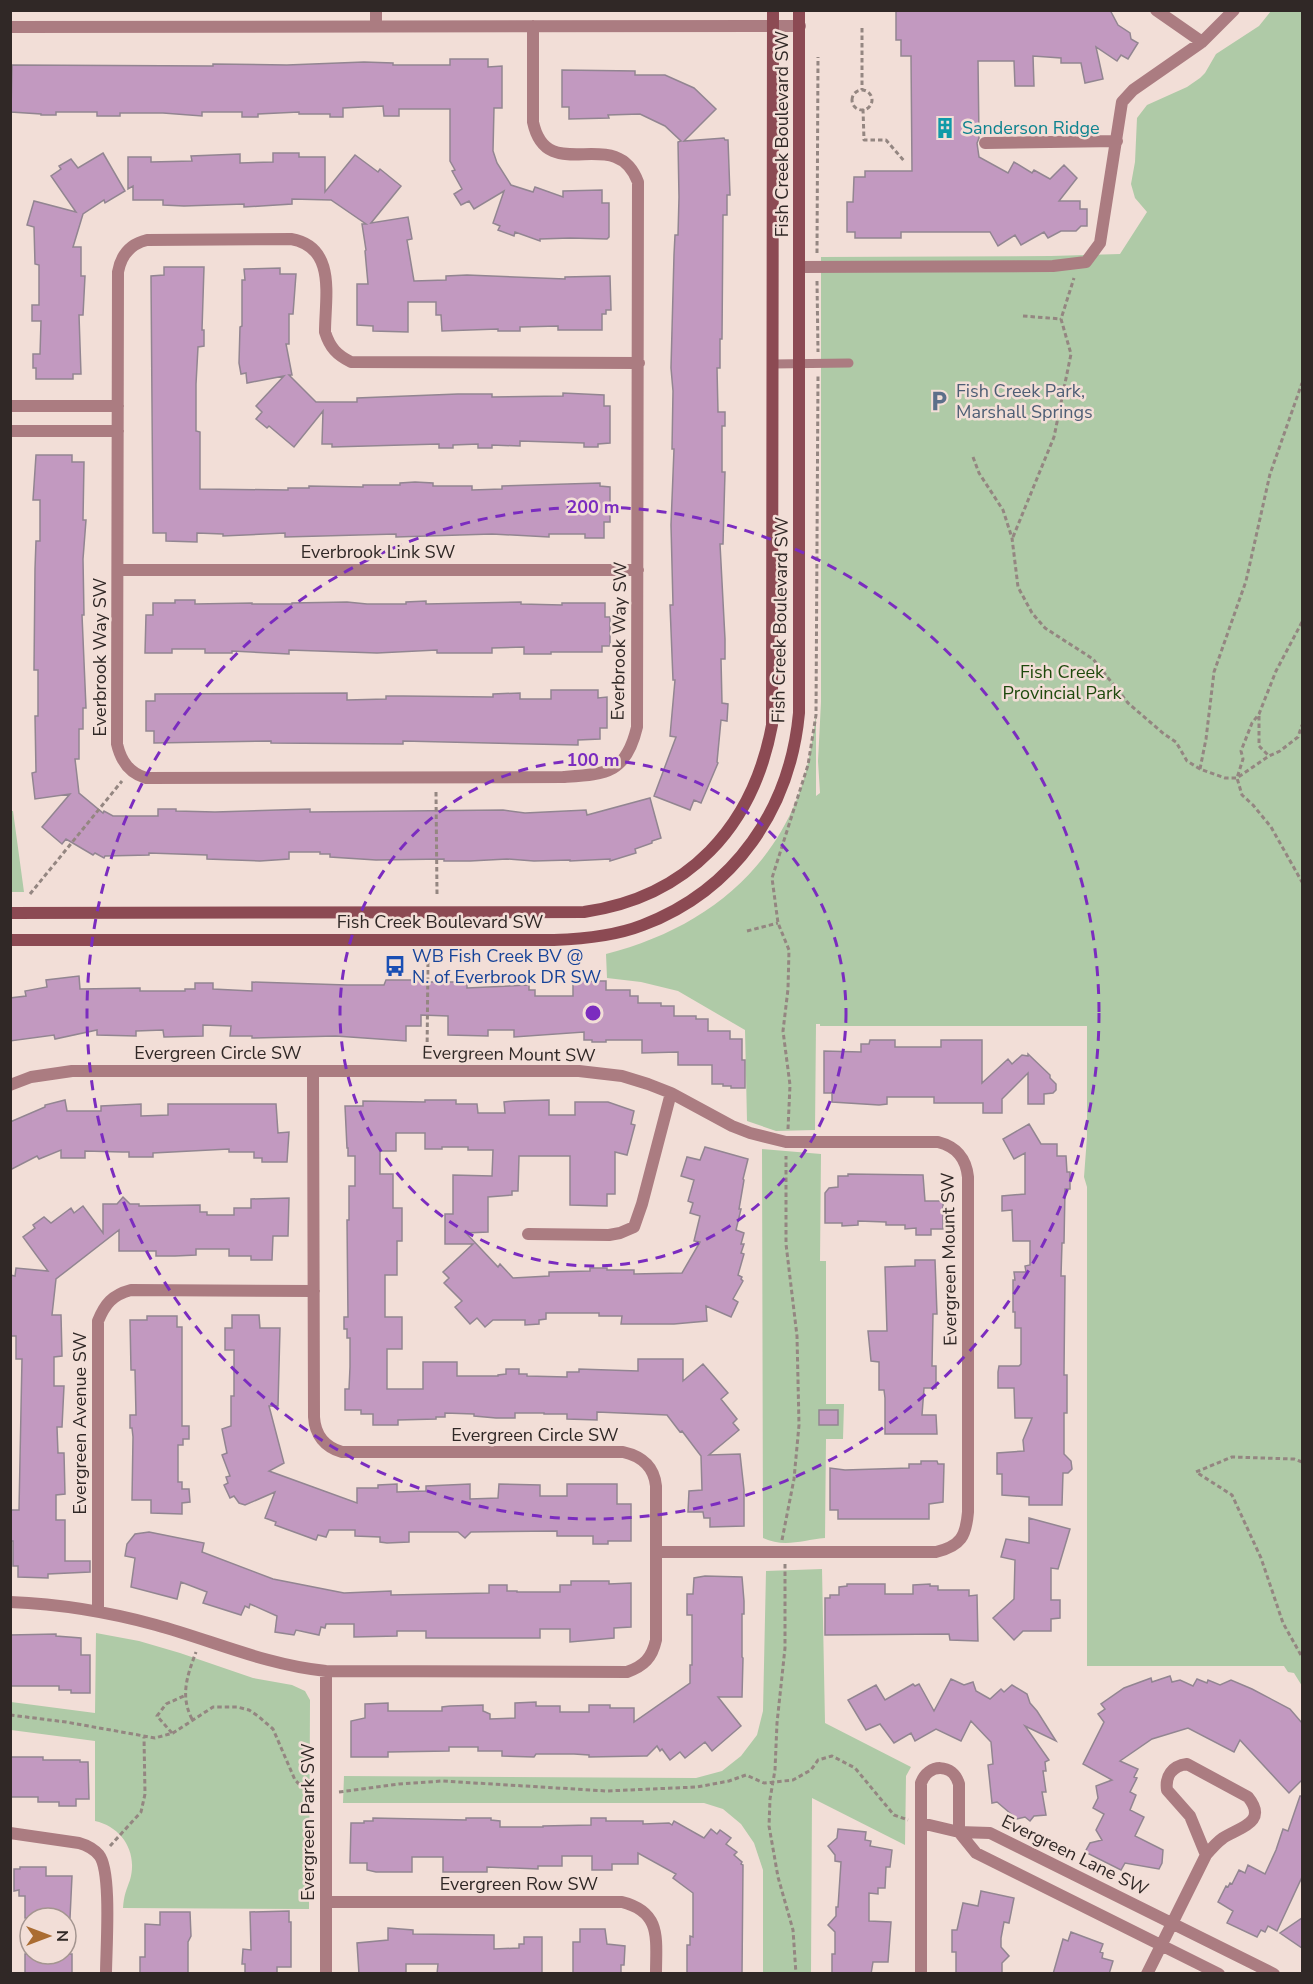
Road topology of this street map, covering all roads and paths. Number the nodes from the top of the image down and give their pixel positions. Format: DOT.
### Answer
graph roads {
  1 [pos="376,10"];
  2 [pos="773,10"];
  3 [pos="799,10"];
  4 [pos="1156,10"];
  5 [pos="1234,10"];
  6 [pos="376,26"];
  7 [pos="532,26"];
  8 [pos="773,26"];
  9 [pos="800,26"];
  10 [pos="10,27"];
  11 [pos="862,28"];
  12 [pos="1202,42"];
  13 [pos="818,57"];
  14 [pos="862,90"];
  15 [pos="863,109"];
  16 [pos="1117,141"];
  17 [pos="985,143"];
  18 [pos="905,162"];
  19 [pos="1086,262"];
  20 [pos="800,267"];
  21 [pos="817,267"];
  22 [pos="1023,316"];
  23 [pos="1060,319"];
  24 [pos="818,362"];
  25 [pos="639,363"];
  26 [pos="773,363"];
  27 [pos="799,363"];
  28 [pos="849,363"];
  29 [pos="1302,383"];
  30 [pos="10,406"];
  31 [pos="118,406"];
  32 [pos="10,431"];
  33 [pos="118,431"];
  34 [pos="973,457"];
  35 [pos="1012,538"];
  36 [pos="118,570"];
  37 [pos="638,570"];
  38 [pos="1302,622"];
  39 [pos="1259,714"];
  40 [pos="1302,725"];
  41 [pos="1269,756"];
  42 [pos="1200,769"];
  43 [pos="132,771"];
  44 [pos="1237,778"];
  45 [pos="436,790"];
  46 [pos="1302,882"];
  47 [pos="30,894"];
  48 [pos="437,894"];
  49 [pos="10,913"];
  50 [pos="778,923"];
  51 [pos="747,931"];
  52 [pos="10,940"];
  53 [pos="428,958"];
  54 [pos="427,1057"];
  55 [pos="313,1071"];
  56 [pos="10,1085"];
  57 [pos="671,1093"];
  58 [pos="786,1142"];
  59 [pos="528,1234"];
  60 [pos="314,1291"];
  61 [pos="1302,1462"];
  62 [pos="656,1552"];
  63 [pos="783,1552"];
  64 [pos="10,1602"];
  65 [pos="98,1611"];
  66 [pos="200,1639"];
  67 [pos="1302,1657"];
  68 [pos="326,1671"];
  69 [pos="184,1696"];
  70 [pos="10,1715"];
  71 [pos="192,1719"];
  72 [pos="173,1733"];
  73 [pos="144,1737"];
  74 [pos="773,1783"];
  75 [pos="326,1792"];
  76 [pos="921,1823"];
  77 [pos="959,1832"];
  78 [pos="10,1833"];
  79 [pos="1206,1855"];
  80 [pos="100,1856"];
  81 [pos="326,1902"];
  82 [pos="1170,1927"];
  83 [pos="1160,1944"];
  84 [pos="106,1974"];
  85 [pos="326,1974"];
  86 [pos="656,1974"];
  87 [pos="796,1974"];
  88 [pos="921,1974"];
  89 [pos="1147,1974"];
  90 [pos="1219,1974"];
  91 [pos="1274,1974"];
  1 -- 6 [label="street"];
  2 -- 8 [label="main road, Fish Creek Boulevard SW"];
  3 -- 9 [label="main road, Fish Creek Boulevard SW"];
  4 -- 12 [label="street"];
  5 -- 12 [label="street"];
  6 -- 7 [label="street"];
  6 -- 10 [label="street"];
  7 -- 8 [label="street"];
  7 -- 25 [label="street, Everbrook Way SW"];
  8 -- 9 [label="street"];
  8 -- 26 [label="main road, Fish Creek Boulevard SW"];
  9 -- 20 [label="main road, Fish Creek Boulevard SW"];
  11 -- 14 [label="path"];
  12 -- 16 [label="street"];
  13 -- 21 [label="path"];
  14 -- 15 [label="path"];
  14 -- 15 [label="path"];
  15 -- 18 [label="path"];
  16 -- 17 [label="street"];
  16 -- 19 [label="street"];
  19 -- 21 [label="street"];
  19 -- 23 [label="path"];
  20 -- 21 [label="street"];
  20 -- 27 [label="main road, Fish Creek Boulevard SW"];
  21 -- 24 [label="path"];
  22 -- 23 [label="path"];
  23 -- 35 [label="path"];
  24 -- 27 [label="lane"];
  24 -- 28 [label="lane"];
  24 -- 50 [label="path"];
  25 -- 31 [label="street, Everbrook Way SW"];
  25 -- 37 [label="street, Everbrook Way SW"];
  26 -- 27 [label="lane"];
  26 -- 49 [label="main road, Fish Creek Boulevard SW"];
  27 -- 52 [label="main road, Fish Creek Boulevard SW"];
  29 -- 42 [label="path"];
  30 -- 31 [label="street"];
  31 -- 33 [label="street, Everbrook Way SW"];
  32 -- 33 [label="street"];
  33 -- 36 [label="street, Everbrook Way SW"];
  34 -- 35 [label="path"];
  35 -- 42 [label="path"];
  36 -- 37 [label="street, Everbrook Link SW"];
  36 -- 43 [label="street, Everbrook Way SW"];
  37 -- 43 [label="street, Everbrook Way SW"];
  38 -- 39 [label="path"];
  39 -- 41 [label="path"];
  39 -- 44 [label="path"];
  40 -- 41 [label="path"];
  41 -- 44 [label="path"];
  42 -- 44 [label="path"];
  43 -- 47 [label="path"];
  44 -- 46 [label="path"];
  45 -- 48 [label="path"];
  50 -- 51 [label="path"];
  50 -- 58 [label="path"];
  53 -- 54 [label="path"];
  55 -- 56 [label="street, Evergreen Circle SW"];
  55 -- 57 [label="street, Evergreen Mount SW"];
  55 -- 60 [label="street, Evergreen Circle SW"];
  57 -- 58 [label="street, Evergreen Mount SW"];
  57 -- 59 [label="street"];
  58 -- 63 [label="path"];
  58 -- 63 [label="street, Evergreen Mount SW"];
  60 -- 62 [label="street, Evergreen Circle SW"];
  60 -- 65 [label="street, Evergreen Avenue SW"];
  61 -- 67 [label="path"];
  62 -- 63 [label="street, Evergreen Mount SW"];
  62 -- 68 [label="street, Evergreen Circle SW"];
  63 -- 74 [label="path"];
  64 -- 65 [label="street, Evergreen Circle SW"];
  65 -- 66 [label="street, Evergreen Circle SW"];
  66 -- 68 [label="street, Evergreen Circle SW"];
  66 -- 69 [label="path"];
  68 -- 75 [label="street, Evergreen Park SW"];
  69 -- 71 [label="path"];
  69 -- 72 [label="path"];
  70 -- 73 [label="path"];
  71 -- 72 [label="path"];
  71 -- 75 [label="path"];
  72 -- 73 [label="path"];
  73 -- 80 [label="path"];
  74 -- 75 [label="path"];
  74 -- 76 [label="path"];
  74 -- 87 [label="path"];
  75 -- 81 [label="street, Evergreen Park SW"];
  76 -- 77 [label="street, Evergreen Lane SW"];
  76 -- 77 [label="street"];
  76 -- 88 [label="street"];
  77 -- 82 [label="street, Evergreen Lane SW"];
  77 -- 83 [label="street"];
  78 -- 80 [label="street"];
  79 -- 79 [label="street"];
  79 -- 82 [label="street"];
  80 -- 84 [label="street"];
  81 -- 85 [label="street, Evergreen Park SW"];
  81 -- 86 [label="street, Evergreen Row SW"];
  82 -- 83 [label="street"];
  82 -- 91 [label="street, Evergreen Lane SW"];
  83 -- 89 [label="street"];
  83 -- 90 [label="street"];
}
